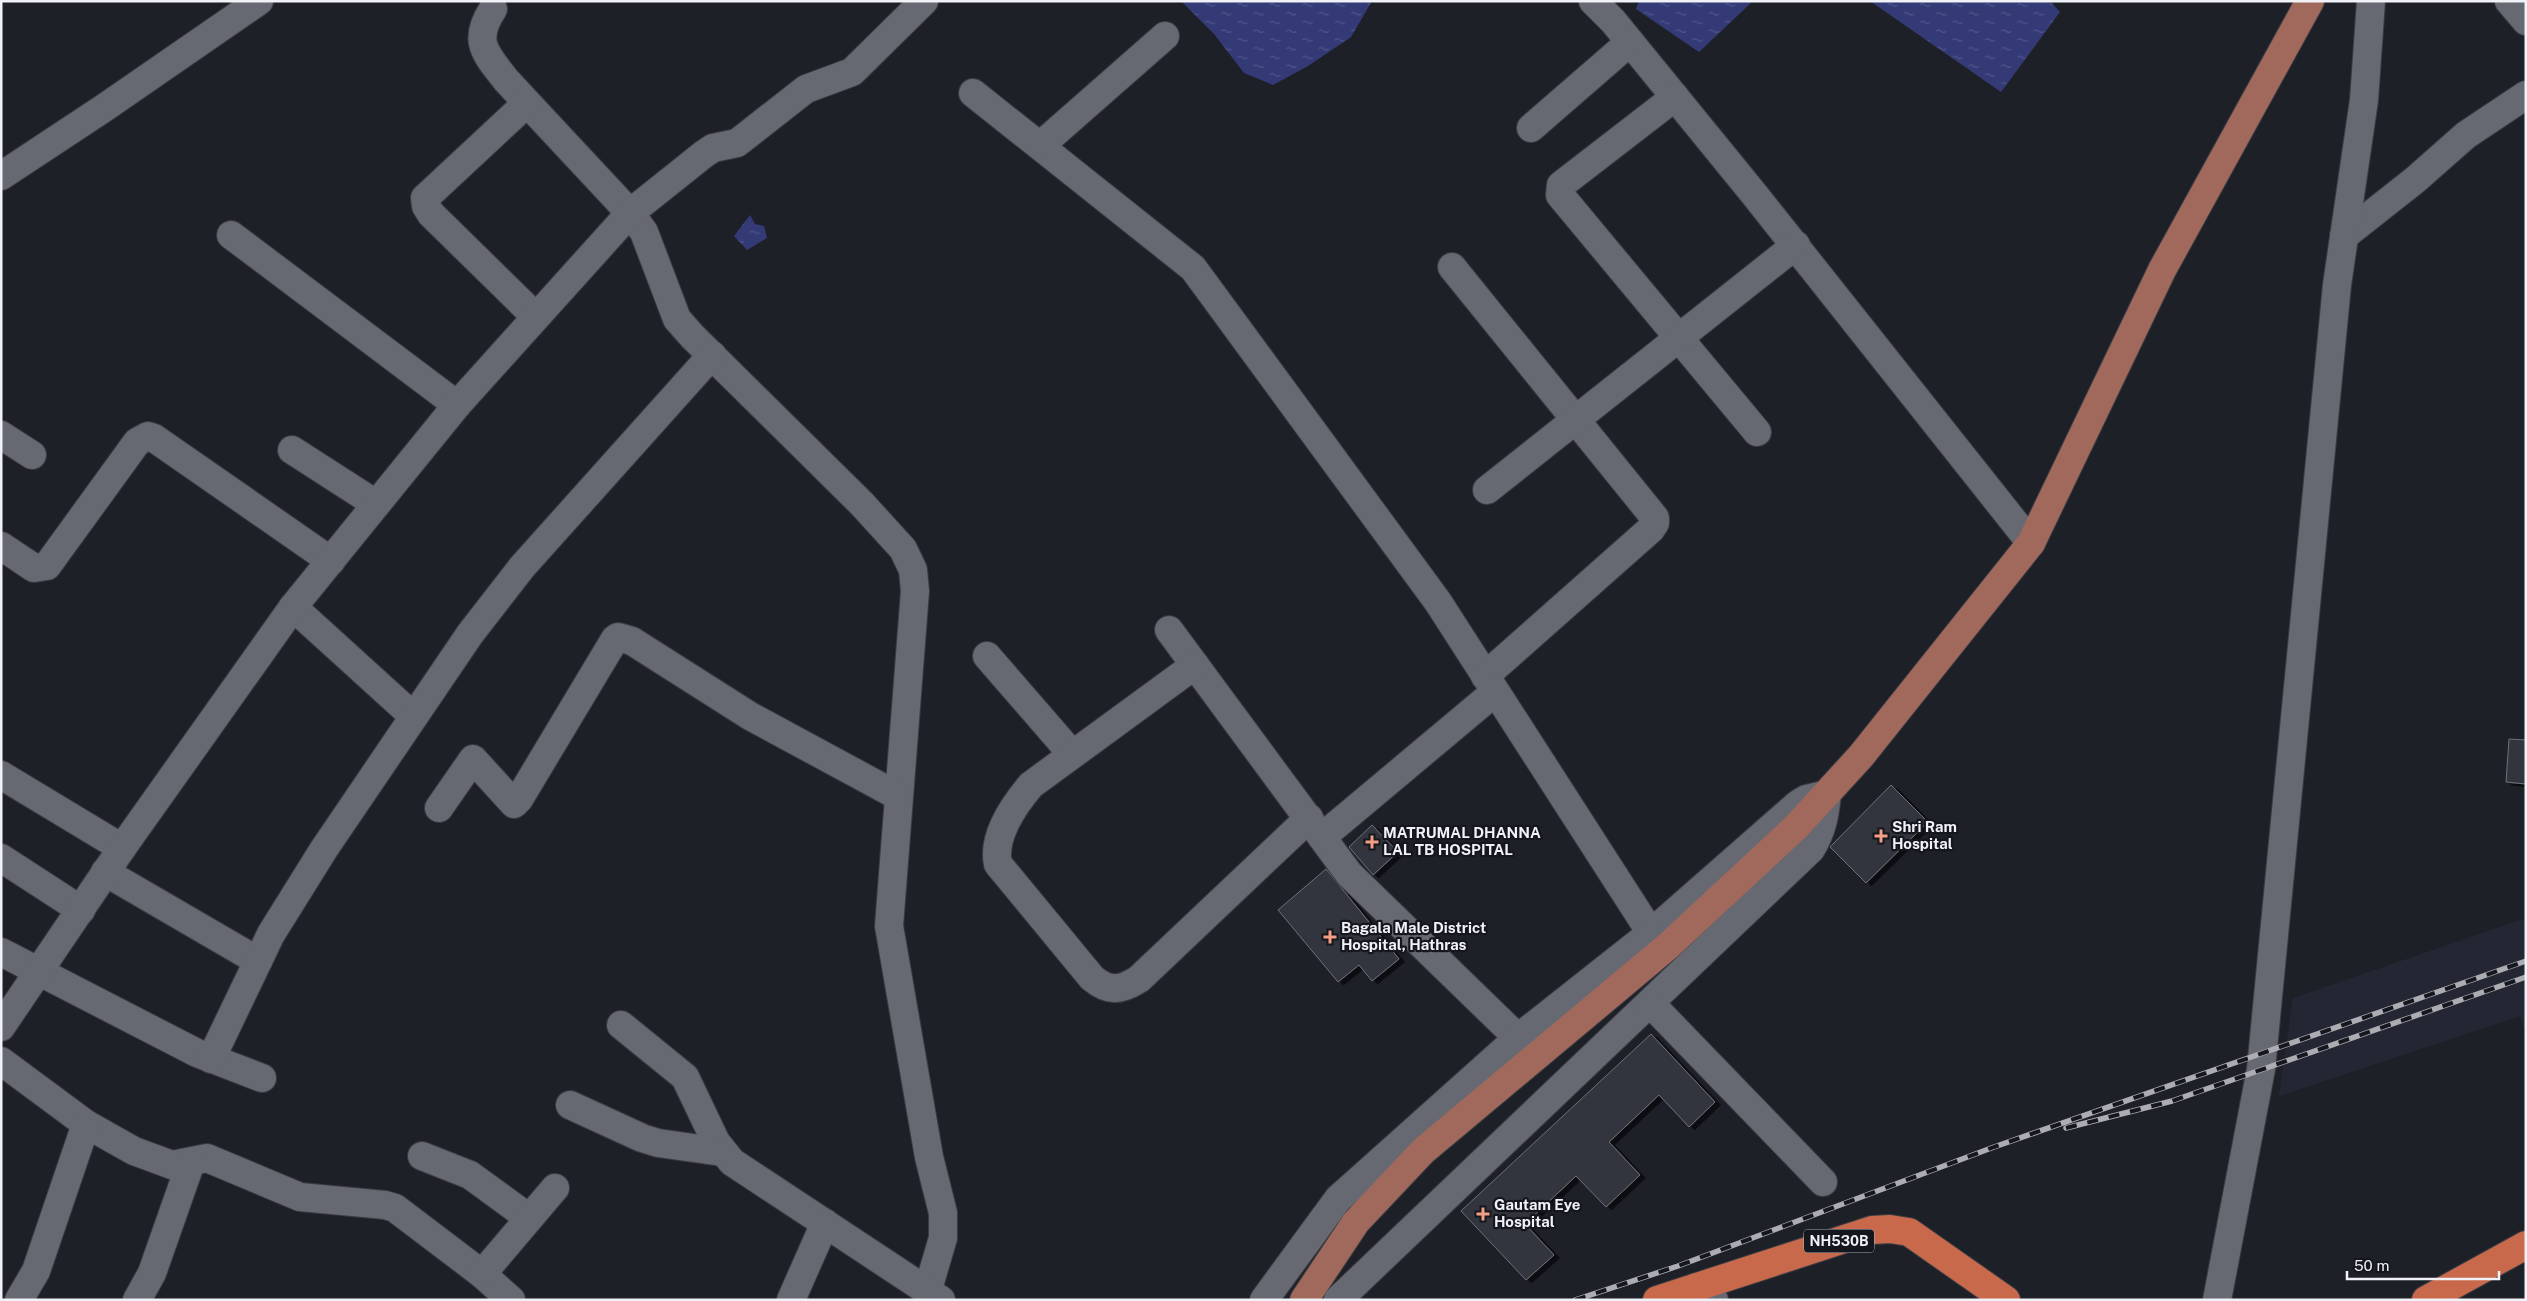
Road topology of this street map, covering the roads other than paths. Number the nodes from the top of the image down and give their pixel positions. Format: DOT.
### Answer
graph roads {
  1 [pos="259,1"];
  2 [pos="924,1"];
  3 [pos="1593,1"];
  4 [pos="2371,1"];
  5 [pos="2509,1"];
  6 [pos="2308,2"];
  7 [pos="495,4"];
  8 [pos="2526,21"];
  9 [pos="1165,36"];
  10 [pos="1630,42"];
  11 [pos="972,93"];
  12 [pos="2526,94"];
  13 [pos="1675,97"];
  14 [pos="527,103"];
  15 [pos="1532,128"];
  16 [pos="1041,146"];
  17 [pos="1,176"];
  18 [pos="630,213"];
  19 [pos="231,235"];
  20 [pos="2344,236"];
  21 [pos="1796,246"];
  22 [pos="1452,267"];
  23 [pos="536,317"];
  24 [pos="1679,337"];
  25 [pos="712,355"];
  26 [pos="457,405"];
  27 [pos="1575,420"];
  28 [pos="1757,432"];
  29 [pos="1,436"];
  30 [pos="292,450"];
  31 [pos="32,455"];
  32 [pos="1487,490"];
  33 [pos="376,504"];
  34 [pos="2031,543"];
  35 [pos="1,546"];
  36 [pos="331,561"];
  37 [pos="293,607"];
  38 [pos="1169,630"];
  39 [pos="987,656"];
  40 [pos="1195,665"];
  41 [pos="1490,684"];
  42 [pos="413,716"];
  43 [pos="1072,754"];
  44 [pos="1,775"];
  45 [pos="1827,794"];
  46 [pos="898,796"];
  47 [pos="439,808"];
  48 [pos="1315,828"];
  49 [pos="122,848"];
  50 [pos="1,858"];
  51 [pos="105,872"];
  52 [pos="80,910"];
  53 [pos="1651,933"];
  54 [pos="1,952"];
  55 [pos="258,961"];
  56 [pos="38,972"];
  57 [pos="1650,1002"];
  58 [pos="621,1025"];
  59 [pos="1,1027"];
  60 [pos="1518,1038"];
  61 [pos="211,1059"];
  62 [pos="4,1072"];
  63 [pos="262,1078"];
  64 [pos="570,1105"];
  65 [pos="86,1124"];
  66 [pos="722,1152"];
  67 [pos="422,1156"];
  68 [pos="191,1162"];
  69 [pos="1823,1182"];
  70 [pos="554,1188"];
  71 [pos="529,1218"];
  72 [pos="825,1223"];
  73 [pos="2526,1245"];
  74 [pos="482,1274"];
  75 [pos="1706,1293"];
  76 [pos="934,1294"];
  77 [pos="19,1300"];
  78 [pos="137,1300"];
  79 [pos="512,1300"];
  80 [pos="791,1300"];
  81 [pos="1264,1300"];
  82 [pos="1304,1300"];
  83 [pos="1338,1300"];
  84 [pos="1657,1300"];
  85 [pos="2006,1300"];
  86 [pos="2217,1300"];
  87 [pos="2426,1300"];
  1 -- 17 [label="street"];
  2 -- 18 [label="street"];
  3 -- 10 [label="street"];
  4 -- 20 [label="street"];
  5 -- 8 [label="street"];
  6 -- 34 [label="main road"];
  7 -- 14 [label="street"];
  9 -- 16 [label="street"];
  10 -- 13 [label="street"];
  10 -- 15 [label="street"];
  11 -- 16 [label="street"];
  12 -- 20 [label="street"];
  13 -- 21 [label="street"];
  13 -- 24 [label="street"];
  14 -- 18 [label="street"];
  14 -- 23 [label="street"];
  16 -- 41 [label="street"];
  18 -- 23 [label="street"];
  18 -- 25 [label="street"];
  19 -- 26 [label="street"];
  20 -- 86 [label="street"];
  21 -- 24 [label="street"];
  21 -- 34 [label="street"];
  22 -- 27 [label="street"];
  23 -- 26 [label="street"];
  24 -- 27 [label="street"];
  24 -- 28 [label="street"];
  25 -- 42 [label="street"];
  25 -- 46 [label="street"];
  26 -- 33 [label="street"];
  27 -- 32 [label="street"];
  27 -- 41 [label="street"];
  29 -- 31 [label="street"];
  30 -- 33 [label="street"];
  33 -- 36 [label="street"];
  34 -- 45 [label="main road"];
  35 -- 36 [label="street"];
  36 -- 37 [label="street"];
  37 -- 42 [label="street"];
  37 -- 49 [label="street"];
  38 -- 40 [label="street"];
  39 -- 43 [label="street"];
  40 -- 43 [label="street"];
  40 -- 48 [label="street"];
  41 -- 48 [label="street"];
  41 -- 53 [label="street"];
  42 -- 55 [label="street"];
  43 -- 48 [label="street"];
  44 -- 49 [label="street"];
  45 -- 53 [label="street"];
  45 -- 57 [label="street"];
  45 -- 82 [label="main road"];
  46 -- 47 [label="street"];
  46 -- 76 [label="street"];
  48 -- 60 [label="street"];
  49 -- 51 [label="street"];
  50 -- 52 [label="street"];
  51 -- 52 [label="street"];
  51 -- 55 [label="street"];
  52 -- 56 [label="street"];
  53 -- 60 [label="street"];
  54 -- 56 [label="street"];
  55 -- 61 [label="street"];
  56 -- 59 [label="street"];
  56 -- 61 [label="street"];
  57 -- 69 [label="street"];
  57 -- 83 [label="street"];
  58 -- 66 [label="street"];
  60 -- 81 [label="street"];
  61 -- 63 [label="street"];
  62 -- 65 [label="street"];
  64 -- 66 [label="street"];
  65 -- 68 [label="street"];
  65 -- 77 [label="street"];
  66 -- 72 [label="street"];
  67 -- 71 [label="street"];
  68 -- 74 [label="street"];
  68 -- 78 [label="street"];
  70 -- 71 [label="street"];
  71 -- 74 [label="street"];
  72 -- 76 [label="street"];
  72 -- 80 [label="street"];
  73 -- 87 [label="highway"];
  74 -- 79 [label="street"];
  75 -- 84 [label="highway, NH530B"];
  75 -- 85 [label="highway, NH530B"];
}
